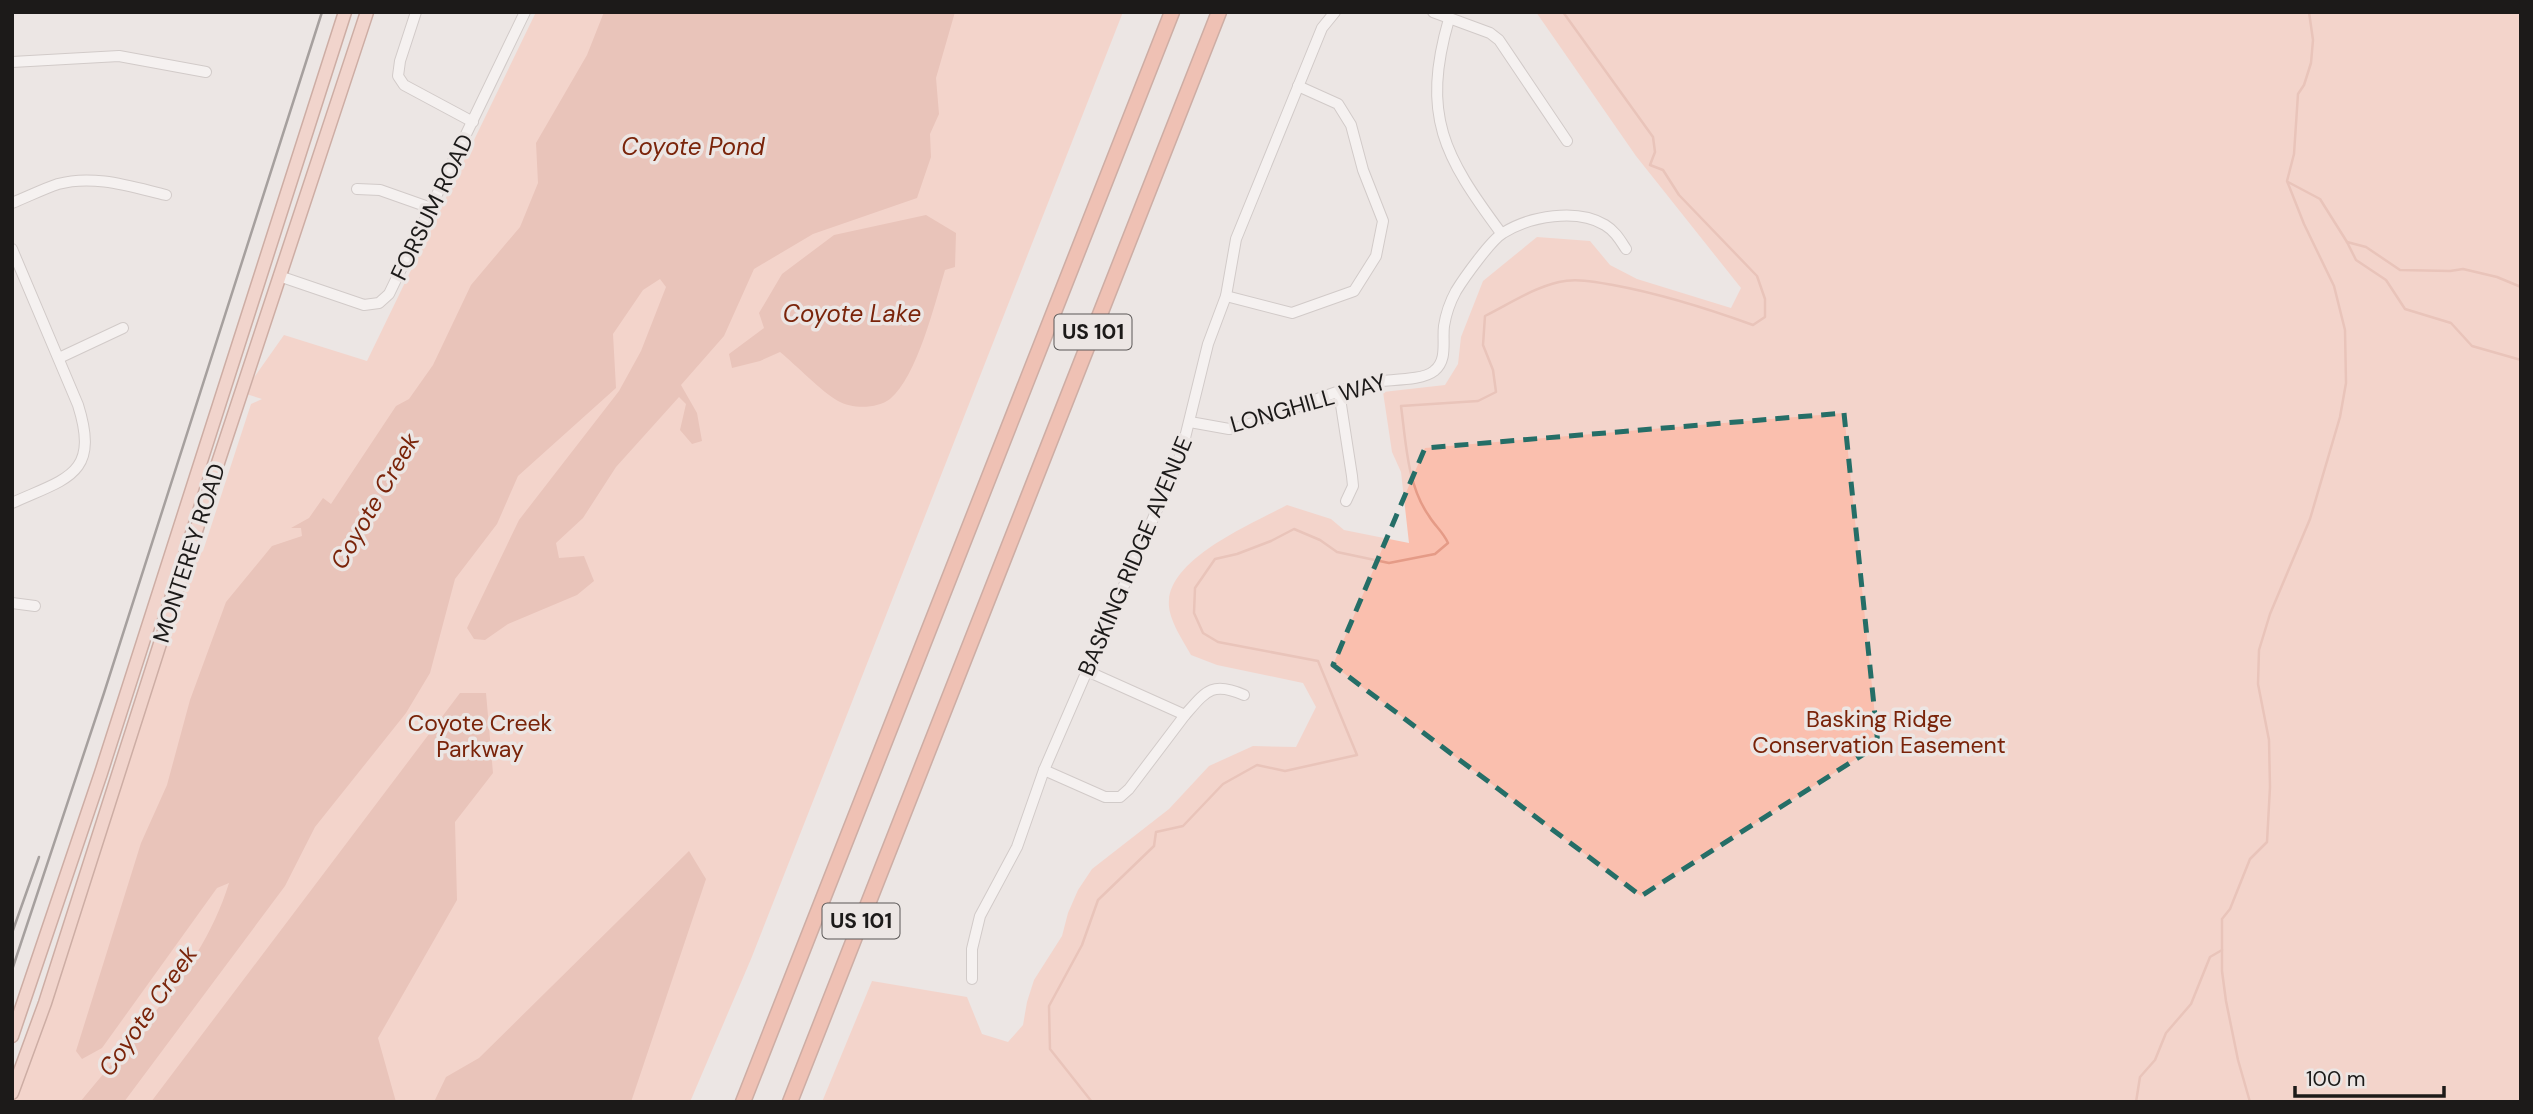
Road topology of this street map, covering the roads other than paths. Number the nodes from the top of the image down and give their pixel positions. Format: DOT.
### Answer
graph roads {
  1 [pos="345,12"];
  2 [pos="367,12"];
  3 [pos="416,12"];
  4 [pos="525,12"];
  5 [pos="1172,12"];
  6 [pos="1219,12"];
  7 [pos="1335,12"];
  8 [pos="1433,12"];
  9 [pos="1449,19"];
  10 [pos="12,62"];
  11 [pos="206,72"];
  12 [pos="1298,86"];
  13 [pos="473,122"];
  14 [pos="1567,141"];
  15 [pos="357,189"];
  16 [pos="166,195"];
  17 [pos="12,203"];
  18 [pos="430,208"];
  19 [pos="1501,233"];
  20 [pos="12,248"];
  21 [pos="1626,249"];
  22 [pos="279,276"];
  23 [pos="1226,296"];
  24 [pos="123,328"];
  25 [pos="59,358"];
  26 [pos="1339,392"];
  27 [pos="1191,422"];
  28 [pos="1346,501"];
  29 [pos="12,503"];
  30 [pos="12,603"];
  31 [pos="35,606"];
  32 [pos="1087,671"];
  33 [pos="1244,695"];
  34 [pos="1185,715"];
  35 [pos="1044,770"];
  36 [pos="972,979"];
  37 [pos="12,1036"];
  38 [pos="12,1093"];
  39 [pos="743,1102"];
  40 [pos="790,1102"];
  1 -- 37 [label="main road, MONTEREY ROAD"];
  2 -- 22 [label="main road, MONTEREY ROAD"];
  3 -- 13 [label="street"];
  4 -- 13 [label="street, FORSUM ROAD"];
  5 -- 39 [label="highway, US 101"];
  6 -- 40 [label="highway, US 101"];
  7 -- 12 [label="street, BASKING RIDGE AVENUE"];
  8 -- 9 [label="street"];
  9 -- 14 [label="street"];
  9 -- 19 [label="street"];
  10 -- 11 [label="street"];
  12 -- 23 [label="street, BASKING RIDGE AVENUE"];
  12 -- 23 [label="street"];
  13 -- 18 [label="street, FORSUM ROAD"];
  15 -- 18 [label="street"];
  16 -- 17 [label="street"];
  18 -- 22 [label="street, FORSUM ROAD"];
  19 -- 21 [label="street"];
  19 -- 26 [label="street, LONGHILL WAY"];
  20 -- 25 [label="street"];
  22 -- 38 [label="main road, MONTEREY ROAD"];
  23 -- 27 [label="street, BASKING RIDGE AVENUE"];
  24 -- 25 [label="street"];
  25 -- 29 [label="street"];
  26 -- 27 [label="street, LONGHILL WAY"];
  26 -- 28 [label="street"];
  27 -- 32 [label="street, BASKING RIDGE AVENUE"];
  30 -- 31 [label="street"];
  32 -- 34 [label="street"];
  32 -- 35 [label="street, BASKING RIDGE AVENUE"];
  33 -- 34 [label="street"];
  34 -- 35 [label="street"];
  35 -- 36 [label="street, BASKING RIDGE AVENUE"];
}
